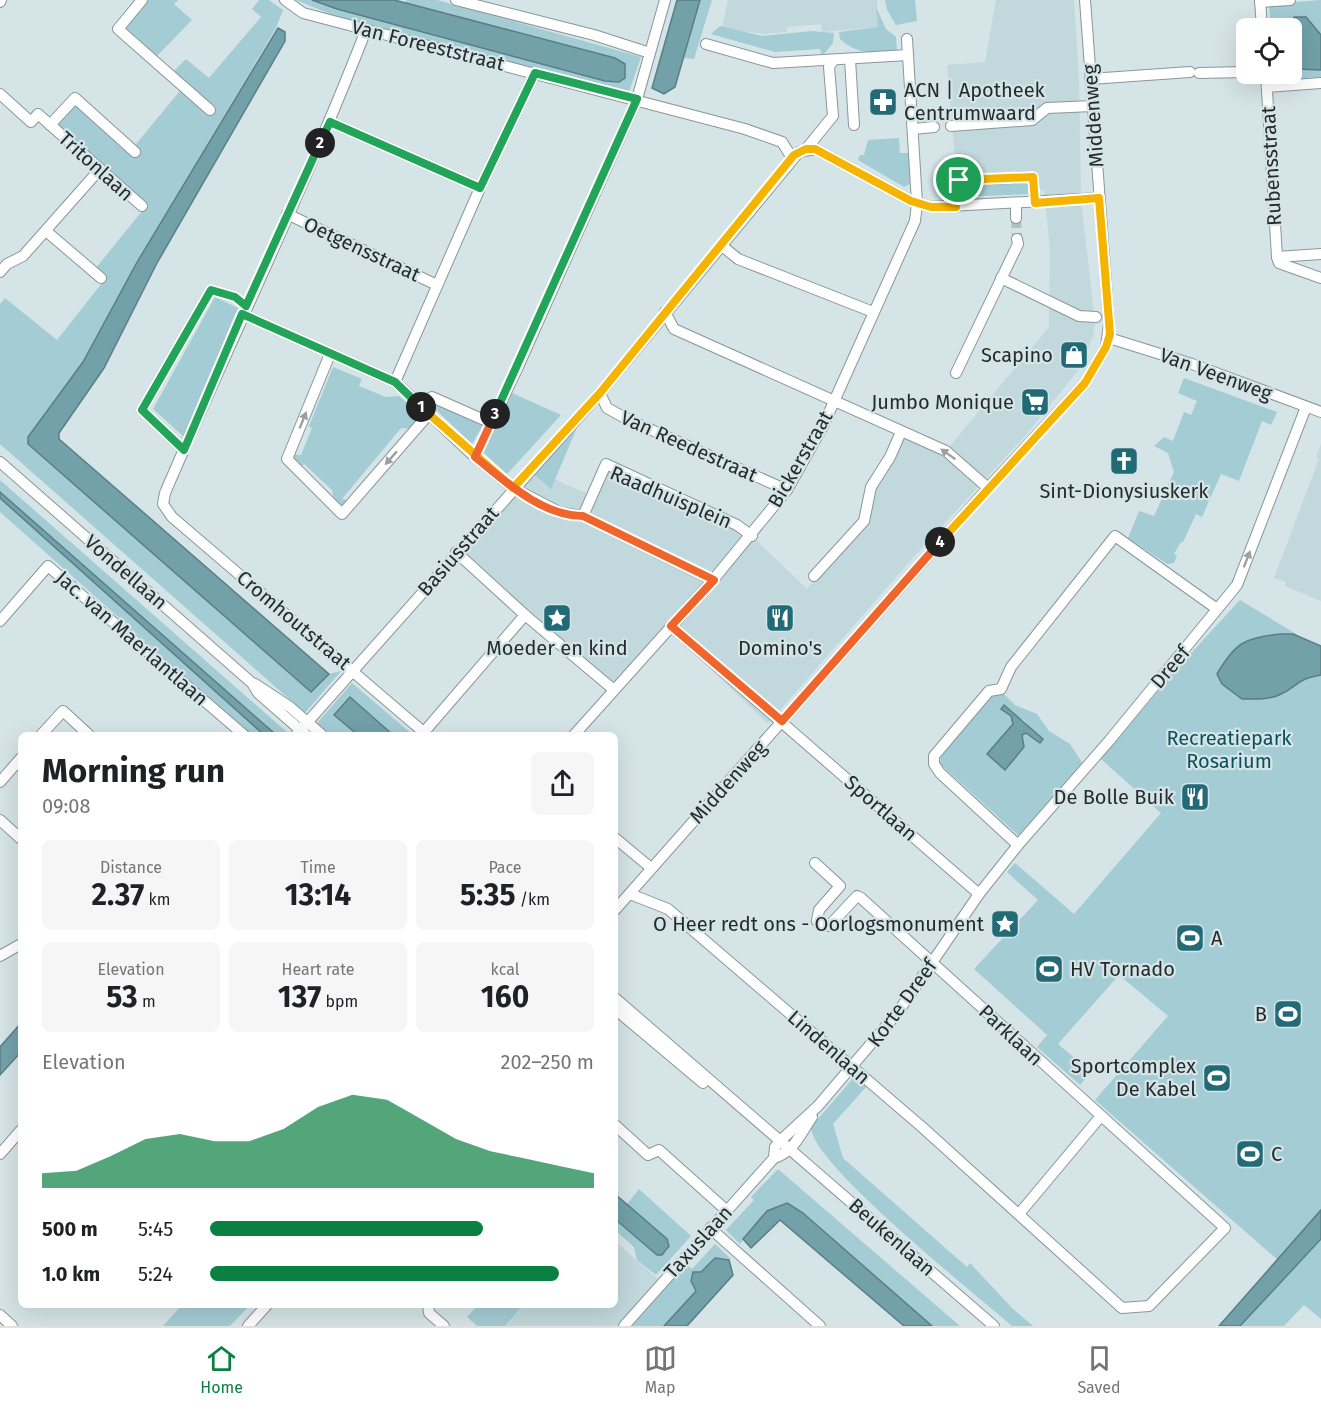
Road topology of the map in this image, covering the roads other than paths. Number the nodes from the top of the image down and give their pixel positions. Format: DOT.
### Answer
graph roads {
  1 [pos="142,0"];
  2 [pos="285,0"];
  3 [pos="456,0"];
  4 [pos="665,0"];
  5 [pos="1085,0"];
  6 [pos="1290,0"];
  7 [pos="1260,1"];
  8 [pos="1261,18"];
  9 [pos="366,30"];
  10 [pos="907,39"];
  11 [pos="706,44"];
  12 [pos="650,53"];
  13 [pos="908,55"];
  14 [pos="850,59"];
  15 [pos="833,61"];
  16 [pos="1236,72"];
  17 [pos="535,73"];
  18 [pos="1090,79"];
  19 [pos="1321,83"];
  20 [pos="1267,84"];
  21 [pos="1267,87"];
  22 [pos="1,98"];
  23 [pos="637,99"];
  24 [pos="1093,106"];
  25 [pos="210,110"];
  26 [pos="330,122"];
  27 [pos="50,125"];
  28 [pos="854,125"];
  29 [pos="951,126"];
  30 [pos="934,127"];
  31 [pos="913,129"];
  32 [pos="806,149"];
  33 [pos="135,152"];
  34 [pos="792,158"];
  35 [pos="100,168"];
  36 [pos="480,188"];
  37 [pos="1099,198"];
  38 [pos="917,203"];
  39 [pos="1035,203"];
  40 [pos="1016,204"];
  41 [pos="142,207"];
  42 [pos="956,207"];
  43 [pos="287,214"];
  44 [pos="1016,218"];
  45 [pos="46,231"];
  46 [pos="1017,239"];
  47 [pos="721,245"];
  48 [pos="1321,254"];
  49 [pos="1277,257"];
  50 [pos="2,265"];
  51 [pos="1003,273"];
  52 [pos="101,278"];
  53 [pos="1321,278"];
  54 [pos="437,285"];
  55 [pos="244,310"];
  56 [pos="665,312"];
  57 [pos="873,312"];
  58 [pos="1096,317"];
  59 [pos="1109,338"];
  60 [pos="330,354"];
  61 [pos="956,373"];
  62 [pos="395,382"];
  63 [pos="600,393"];
  64 [pos="833,403"];
  65 [pos="419,405"];
  66 [pos="1306,407"];
  67 [pos="1321,412"];
  68 [pos="429,414"];
  69 [pos="491,423"];
  70 [pos="901,432"];
  71 [pos="184,450"];
  72 [pos="475,457"];
  73 [pos="0,462"];
  74 [pos="513,488"];
  75 [pos="988,488"];
  76 [pos="787,490"];
  77 [pos="583,516"];
  78 [pos="752,536"];
  79 [pos="456,552"];
  80 [pos="813,576"];
  81 [pos="714,580"];
  82 [pos="1218,609"];
  83 [pos="525,615"];
  84 [pos="0,621"];
  85 [pos="671,626"];
  86 [pos="354,671"];
  87 [pos="614,690"];
  88 [pos="782,721"];
  89 [pos="303,731"];
  90 [pos="44,732"];
  91 [pos="87,732"];
  92 [pos="241,732"];
  93 [pos="424,732"];
  94 [pos="428,732"];
  95 [pos="577,732"];
  96 [pos="18,761"];
  97 [pos="0,782"];
  98 [pos="0,820"];
  99 [pos="18,836"];
  100 [pos="618,840"];
  101 [pos="1018,845"];
  102 [pos="815,863"];
  103 [pos="651,868"];
  104 [pos="840,886"];
  105 [pos="630,894"];
  106 [pos="979,894"];
  107 [pos="857,896"];
  108 [pos="618,905"];
  109 [pos="18,946"];
  110 [pos="0,956"];
  111 [pos="932,962"];
  112 [pos="618,1001"];
  113 [pos="618,1011"];
  114 [pos="852,1068"];
  115 [pos="818,1106"];
  116 [pos="1101,1116"];
  117 [pos="618,1128"];
  118 [pos="18,1133"];
  119 [pos="779,1142"];
  120 [pos="789,1151"];
  121 [pos="0,1154"];
  122 [pos="774,1158"];
  123 [pos="726,1210"];
  124 [pos="1019,1214"];
  125 [pos="710,1228"];
  126 [pos="1225,1228"];
  127 [pos="264,1308"];
  128 [pos="428,1308"];
  129 [pos="0,1315"];
  130 [pos="12,1326"];
  131 [pos="248,1326"];
  132 [pos="444,1326"];
  133 [pos="624,1326"];
  134 [pos="820,1326"];
  135 [pos="985,1326"];
  136 [pos="994,1326"];
  1 -- 25 [label="street"];
  2 -- 9 [label="street, Van Foreeststraat"];
  3 -- 12 [label="street"];
  4 -- 12 [label="street"];
  5 -- 18 [label="street, Middenweg"];
  6 -- 7 [label="street"];
  7 -- 8 [label="street"];
  9 -- 17 [label="street, Van Foreeststraat"];
  9 -- 26 [label="street"];
  10 -- 13 [label="street, Bickerstraat"];
  11 -- 15 [label="street"];
  12 -- 23 [label="street"];
  13 -- 14 [label="street"];
  13 -- 31 [label="street, Bickerstraat"];
  14 -- 15 [label="street"];
  14 -- 28 [label="street"];
  15 -- 32 [label="street"];
  16 -- 18 [label="street"];
  17 -- 23 [label="street, Van Foreeststraat"];
  17 -- 36 [label="street"];
  18 -- 24 [label="street, Middenweg"];
  19 -- 21 [label="street"];
  20 -- 21 [label="street, Rubensstraat"];
  21 -- 49 [label="street, Rubensstraat"];
  22 -- 27 [label="street, Tritonlaan"];
  23 -- 34 [label="street, Van Foreeststraat"];
  23 -- 69 [label="street"];
  24 -- 29 [label="street"];
  24 -- 37 [label="street, Middenweg"];
  26 -- 36 [label="street"];
  26 -- 43 [label="street"];
  27 -- 33 [label="street, Tritonlaan"];
  27 -- 35 [label="street, Tritonlaan"];
  30 -- 31 [label="street"];
  31 -- 38 [label="street, Bickerstraat"];
  32 -- 34 [label="street"];
  32 -- 38 [label="street"];
  34 -- 47 [label="street, Basiusstraat"];
  35 -- 41 [label="street, Tritonlaan"];
  35 -- 45 [label="street"];
  36 -- 54 [label="street"];
  37 -- 39 [label="street"];
  37 -- 59 [label="street, Middenweg"];
  38 -- 42 [label="street"];
  38 -- 57 [label="street, Bickerstraat"];
  39 -- 40 [label="street"];
  39 -- 42 [label="street"];
  40 -- 42 [label="street"];
  40 -- 44 [label="street"];
  43 -- 54 [label="street, Oetgensstraat"];
  43 -- 55 [label="street"];
  45 -- 50 [label="street"];
  45 -- 52 [label="street"];
  46 -- 51 [label="street"];
  47 -- 56 [label="street, Basiusstraat"];
  47 -- 57 [label="street"];
  48 -- 49 [label="street"];
  49 -- 53 [label="street"];
  51 -- 58 [label="street"];
  51 -- 61 [label="street"];
  54 -- 62 [label="street"];
  55 -- 60 [label="street"];
  55 -- 71 [label="street"];
  55 -- 71 [label="street"];
  56 -- 63 [label="street, Basiusstraat"];
  56 -- 64 [label="street"];
  57 -- 64 [label="street, Bickerstraat"];
  59 -- 66 [label="street, Van Veenweg"];
  59 -- 75 [label="street, Middenweg"];
  60 -- 62 [label="street"];
  68 -- 60 [label="street, one-way"];
  62 -- 65 [label="street"];
  63 -- 74 [label="street, Basiusstraat"];
  63 -- 76 [label="street, Van Reedestraat"];
  64 -- 70 [label="street"];
  64 -- 76 [label="street, Bickerstraat"];
  65 -- 68 [label="street"];
  65 -- 69 [label="street"];
  66 -- 67 [label="street, Van Veenweg"];
  82 -- 66 [label="street, Dreef, one-way"];
  68 -- 72 [label="street"];
  69 -- 72 [label="street"];
  75 -- 70 [label="street, one-way"];
  70 -- 80 [label="street"];
  71 -- 86 [label="street, Cromhoutstraat"];
  72 -- 74 [label="street"];
  73 -- 89 [label="street, Vondellaan"];
  74 -- 77 [label="street"];
  74 -- 79 [label="street, Basiusstraat"];
  75 -- 88 [label="street, Middenweg"];
  76 -- 78 [label="street, Bickerstraat"];
  77 -- 78 [label="street, Raadhuisplein"];
  77 -- 81 [label="street"];
  78 -- 81 [label="street, Bickerstraat"];
  79 -- 83 [label="street"];
  79 -- 86 [label="street, Basiusstraat"];
  81 -- 85 [label="street, Bickerstraat"];
  82 -- 101 [label="street, Dreef"];
  82 -- 101 [label="street"];
  83 -- 87 [label="street"];
  83 -- 94 [label="street"];
  84 -- 92 [label="street, Jac. van Maerlantlaan"];
  85 -- 87 [label="street, Bickerstraat"];
  85 -- 88 [label="street, Sportlaan"];
  86 -- 89 [label="street, Basiusstraat"];
  86 -- 93 [label="street, Cromhoutstraat"];
  87 -- 95 [label="street, Bickerstraat"];
  88 -- 103 [label="street, Middenweg"];
  88 -- 106 [label="street, Sportlaan"];
  90 -- 91 [label="street"];
  96 -- 97 [label="street"];
  98 -- 99 [label="street"];
  100 -- 103 [label="street"];
  101 -- 106 [label="street, Dreef"];
  102 -- 104 [label="street, Parklaan"];
  103 -- 105 [label="street, Middenweg"];
  104 -- 107 [label="street, Parklaan"];
  104 -- 107 [label="street"];
  105 -- 108 [label="street, Middenweg"];
  105 -- 114 [label="street, Lindenlaan"];
  106 -- 111 [label="street, Korte Dreef"];
  107 -- 111 [label="street, Parklaan"];
  109 -- 110 [label="street"];
  111 -- 114 [label="street, Korte Dreef"];
  111 -- 116 [label="street, Parklaan"];
  112 -- 119 [label="street, Beukenlaan"];
  113 -- 119 [label="street, Beukenlaan"];
  114 -- 115 [label="street, Korte Dreef"];
  114 -- 124 [label="street, Lindenlaan"];
  115 -- 119 [label="street, Korte Dreef"];
  115 -- 120 [label="street, Korte Dreef"];
  116 -- 124 [label="street"];
  116 -- 126 [label="street, Parklaan"];
  117 -- 123 [label="street"];
  118 -- 121 [label="street"];
  119 -- 120 [label="street, Beukenlaan"];
  119 -- 122 [label="street"];
  120 -- 122 [label="street, Taxuslaan"];
  120 -- 135 [label="street, Beukenlaan"];
  120 -- 136 [label="street, Beukenlaan"];
  122 -- 123 [label="street, Taxuslaan"];
  123 -- 125 [label="street, Taxuslaan"];
  124 -- 126 [label="street, Lindenlaan"];
  125 -- 133 [label="street, Taxuslaan"];
  125 -- 134 [label="street"];
  127 -- 131 [label="street"];
  128 -- 132 [label="street"];
  129 -- 130 [label="street"];
}
